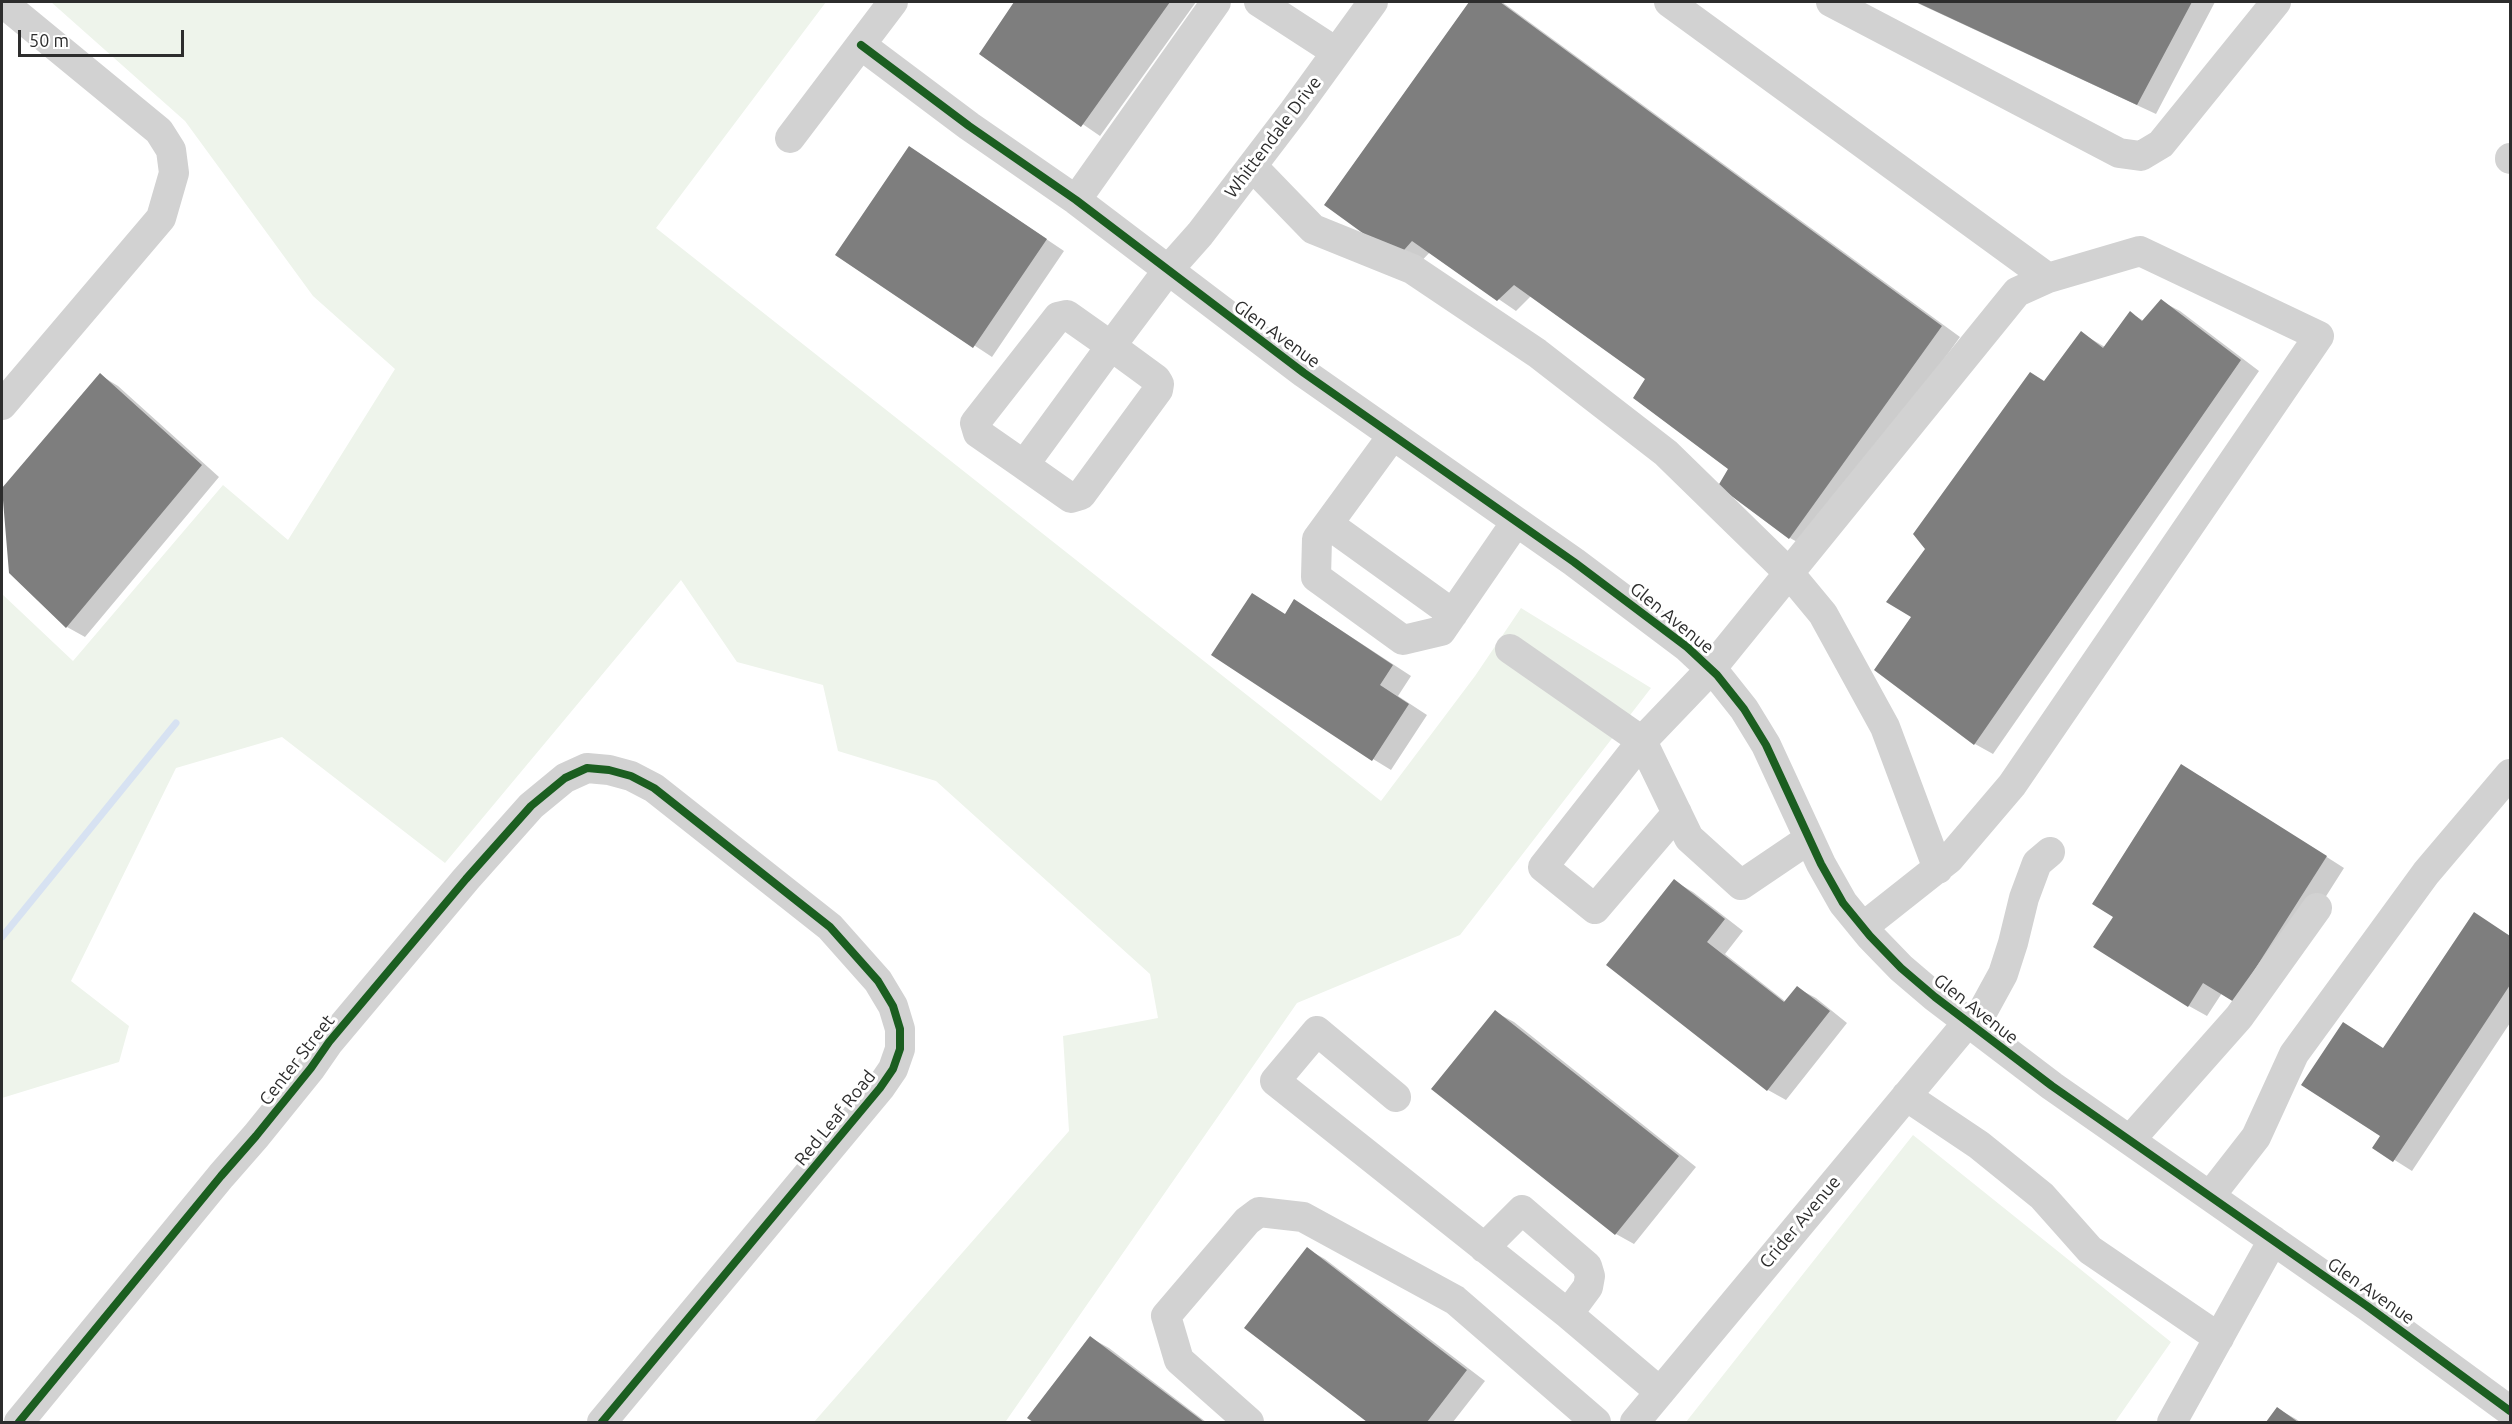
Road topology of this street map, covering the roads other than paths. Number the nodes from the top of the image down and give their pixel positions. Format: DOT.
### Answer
graph roads {
  1 [pos="2,2"];
  2 [pos="893,2"];
  3 [pos="1216,2"];
  4 [pos="1259,2"];
  5 [pos="1373,2"];
  6 [pos="1669,2"];
  7 [pos="1831,2"];
  8 [pos="2276,2"];
  9 [pos="861,45"];
  10 [pos="1336,52"];
  11 [pos="790,138"];
  12 [pos="1252,166"];
  13 [pos="1076,200"];
  14 [pos="1168,270"];
  15 [pos="2048,278"];
  16 [pos="1111,346"];
  17 [pos="2,405"];
  18 [pos="1393,435"];
  19 [pos="1023,465"];
  20 [pos="1516,522"];
  21 [pos="1328,524"];
  22 [pos="1789,573"];
  23 [pos="1453,614"];
  24 [pos="1510,649"];
  25 [pos="1711,669"];
  26 [pos="1642,741"];
  27 [pos="2511,774"];
  28 [pos="631,776"];
  29 [pos="1677,813"];
  30 [pos="1809,839"];
  31 [pos="2050,852"];
  32 [pos="1938,868"];
  33 [pos="2317,908"];
  34 [pos="1863,927"];
  35 [pos="1971,1024"];
  36 [pos="1906,1096"];
  37 [pos="1396,1097"];
  38 [pos="2130,1140"];
  39 [pos="2210,1196"];
  40 [pos="2273,1240"];
  41 [pos="1484,1248"];
  42 [pos="1568,1314"];
  43 [pos="2219,1338"];
  44 [pos="1660,1392"];
  45 [pos="2508,1404"];
  46 [pos="19,1422"];
  47 [pos="603,1422"];
  48 [pos="1249,1422"];
  49 [pos="1596,1422"];
  50 [pos="1635,1422"];
  51 [pos="2172,1422"];
  1 -- 17 [label="street"];
  2 -- 9 [label="street"];
  3 -- 13 [label="street"];
  4 -- 10 [label="street"];
  5 -- 10 [label="street, Whittendale Drive"];
  6 -- 15 [label="street"];
  7 -- 8 [label="street"];
  9 -- 11 [label="street"];
  9 -- 13 [label="street, Glen Avenue"];
  10 -- 12 [label="street, Whittendale Drive"];
  12 -- 14 [label="street, Whittendale Drive"];
  12 -- 22 [label="street"];
  13 -- 14 [label="street, Glen Avenue"];
  14 -- 16 [label="street, Whittendale Drive"];
  14 -- 18 [label="street, Glen Avenue"];
  15 -- 22 [label="street"];
  15 -- 32 [label="street"];
  16 -- 19 [label="street, Whittendale Drive"];
  16 -- 19 [label="street"];
  16 -- 19 [label="street"];
  18 -- 20 [label="street, Glen Avenue"];
  18 -- 21 [label="street"];
  20 -- 23 [label="street"];
  20 -- 25 [label="street, Glen Avenue"];
  21 -- 23 [label="street"];
  21 -- 23 [label="street"];
  22 -- 25 [label="street"];
  22 -- 32 [label="street"];
  24 -- 26 [label="street"];
  25 -- 26 [label="street"];
  25 -- 30 [label="street, Glen Avenue"];
  26 -- 29 [label="street"];
  26 -- 29 [label="street"];
  27 -- 39 [label="street"];
  28 -- 46 [label="street, Center Street"];
  28 -- 47 [label="street, Red Leaf Road"];
  29 -- 30 [label="street"];
  30 -- 34 [label="street, Glen Avenue"];
  31 -- 35 [label="street, Crider Avenue"];
  32 -- 34 [label="street"];
  33 -- 38 [label="street"];
  34 -- 35 [label="street, Glen Avenue"];
  35 -- 36 [label="street, Crider Avenue"];
  35 -- 38 [label="street, Glen Avenue"];
  36 -- 43 [label="street"];
  36 -- 44 [label="street, Crider Avenue"];
  37 -- 41 [label="street"];
  38 -- 39 [label="street, Glen Avenue"];
  39 -- 40 [label="street, Glen Avenue"];
  40 -- 43 [label="street"];
  40 -- 45 [label="street, Glen Avenue"];
  41 -- 42 [label="street"];
  41 -- 42 [label="street"];
  42 -- 44 [label="street"];
  43 -- 51 [label="street"];
  44 -- 50 [label="street, Crider Avenue"];
  48 -- 49 [label="street"];
}
